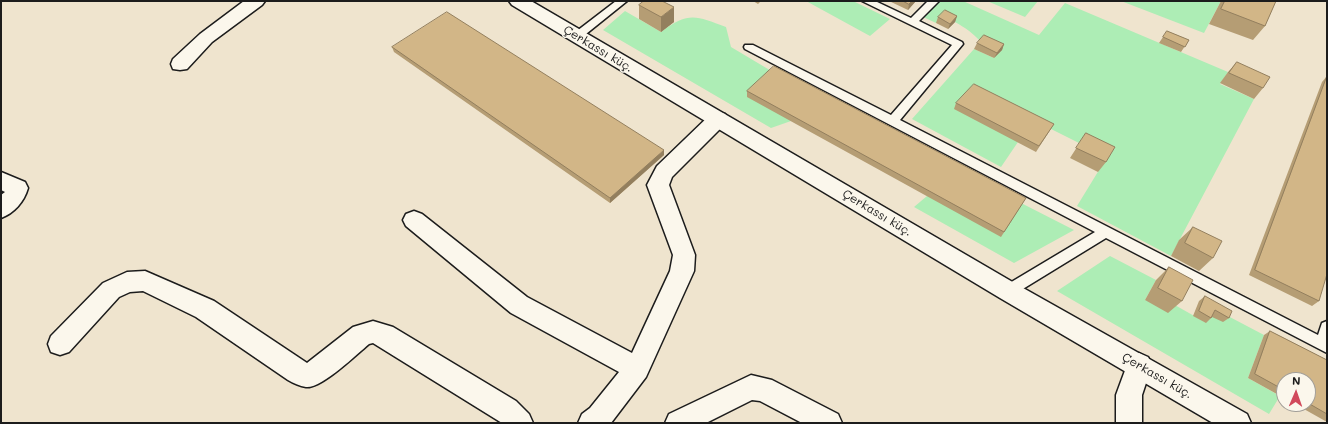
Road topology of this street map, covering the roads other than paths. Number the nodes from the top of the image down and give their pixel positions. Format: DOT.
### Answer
graph roads {
  1 [pos="256,1"];
  2 [pos="518,1"];
  3 [pos="622,1"];
  4 [pos="867,1"];
  5 [pos="934,1"];
  6 [pos="912,22"];
  7 [pos="577,36"];
  8 [pos="749,47"];
  9 [pos="180,64"];
  10 [pos="718,119"];
  11 [pos="893,121"];
  12 [pos="1,180"];
  13 [pos="1,209"];
  14 [pos="414,220"];
  15 [pos="1106,232"];
  16 [pos="1008,291"];
  17 [pos="1327,327"];
  18 [pos="60,344"];
  19 [pos="1324,345"];
  20 [pos="1139,365"];
  21 [pos="637,369"];
  22 [pos="598,421"];
  23 [pos="520,423"];
  24 [pos="678,423"];
  25 [pos="829,423"];
  26 [pos="1128,423"];
  27 [pos="1238,423"];
  1 -- 9 [label="street"];
  2 -- 7 [label="street, Çerkassı küç."];
  3 -- 7 [label="lane"];
  4 -- 6 [label="lane"];
  5 -- 6 [label="lane"];
  6 -- 11 [label="lane"];
  7 -- 10 [label="street, Çerkassı küç."];
  8 -- 11 [label="lane"];
  10 -- 16 [label="street, Çerkassı küç."];
  10 -- 21 [label="street"];
  11 -- 15 [label="lane"];
  12 -- 13 [label="street"];
  14 -- 21 [label="street"];
  15 -- 16 [label="lane"];
  15 -- 19 [label="lane"];
  16 -- 20 [label="street, Çerkassı küç."];
  17 -- 19 [label="lane"];
  18 -- 23 [label="street"];
  20 -- 26 [label="street"];
  20 -- 27 [label="street, Çerkassı küç."];
  21 -- 22 [label="street"];
  24 -- 25 [label="street"];
}
